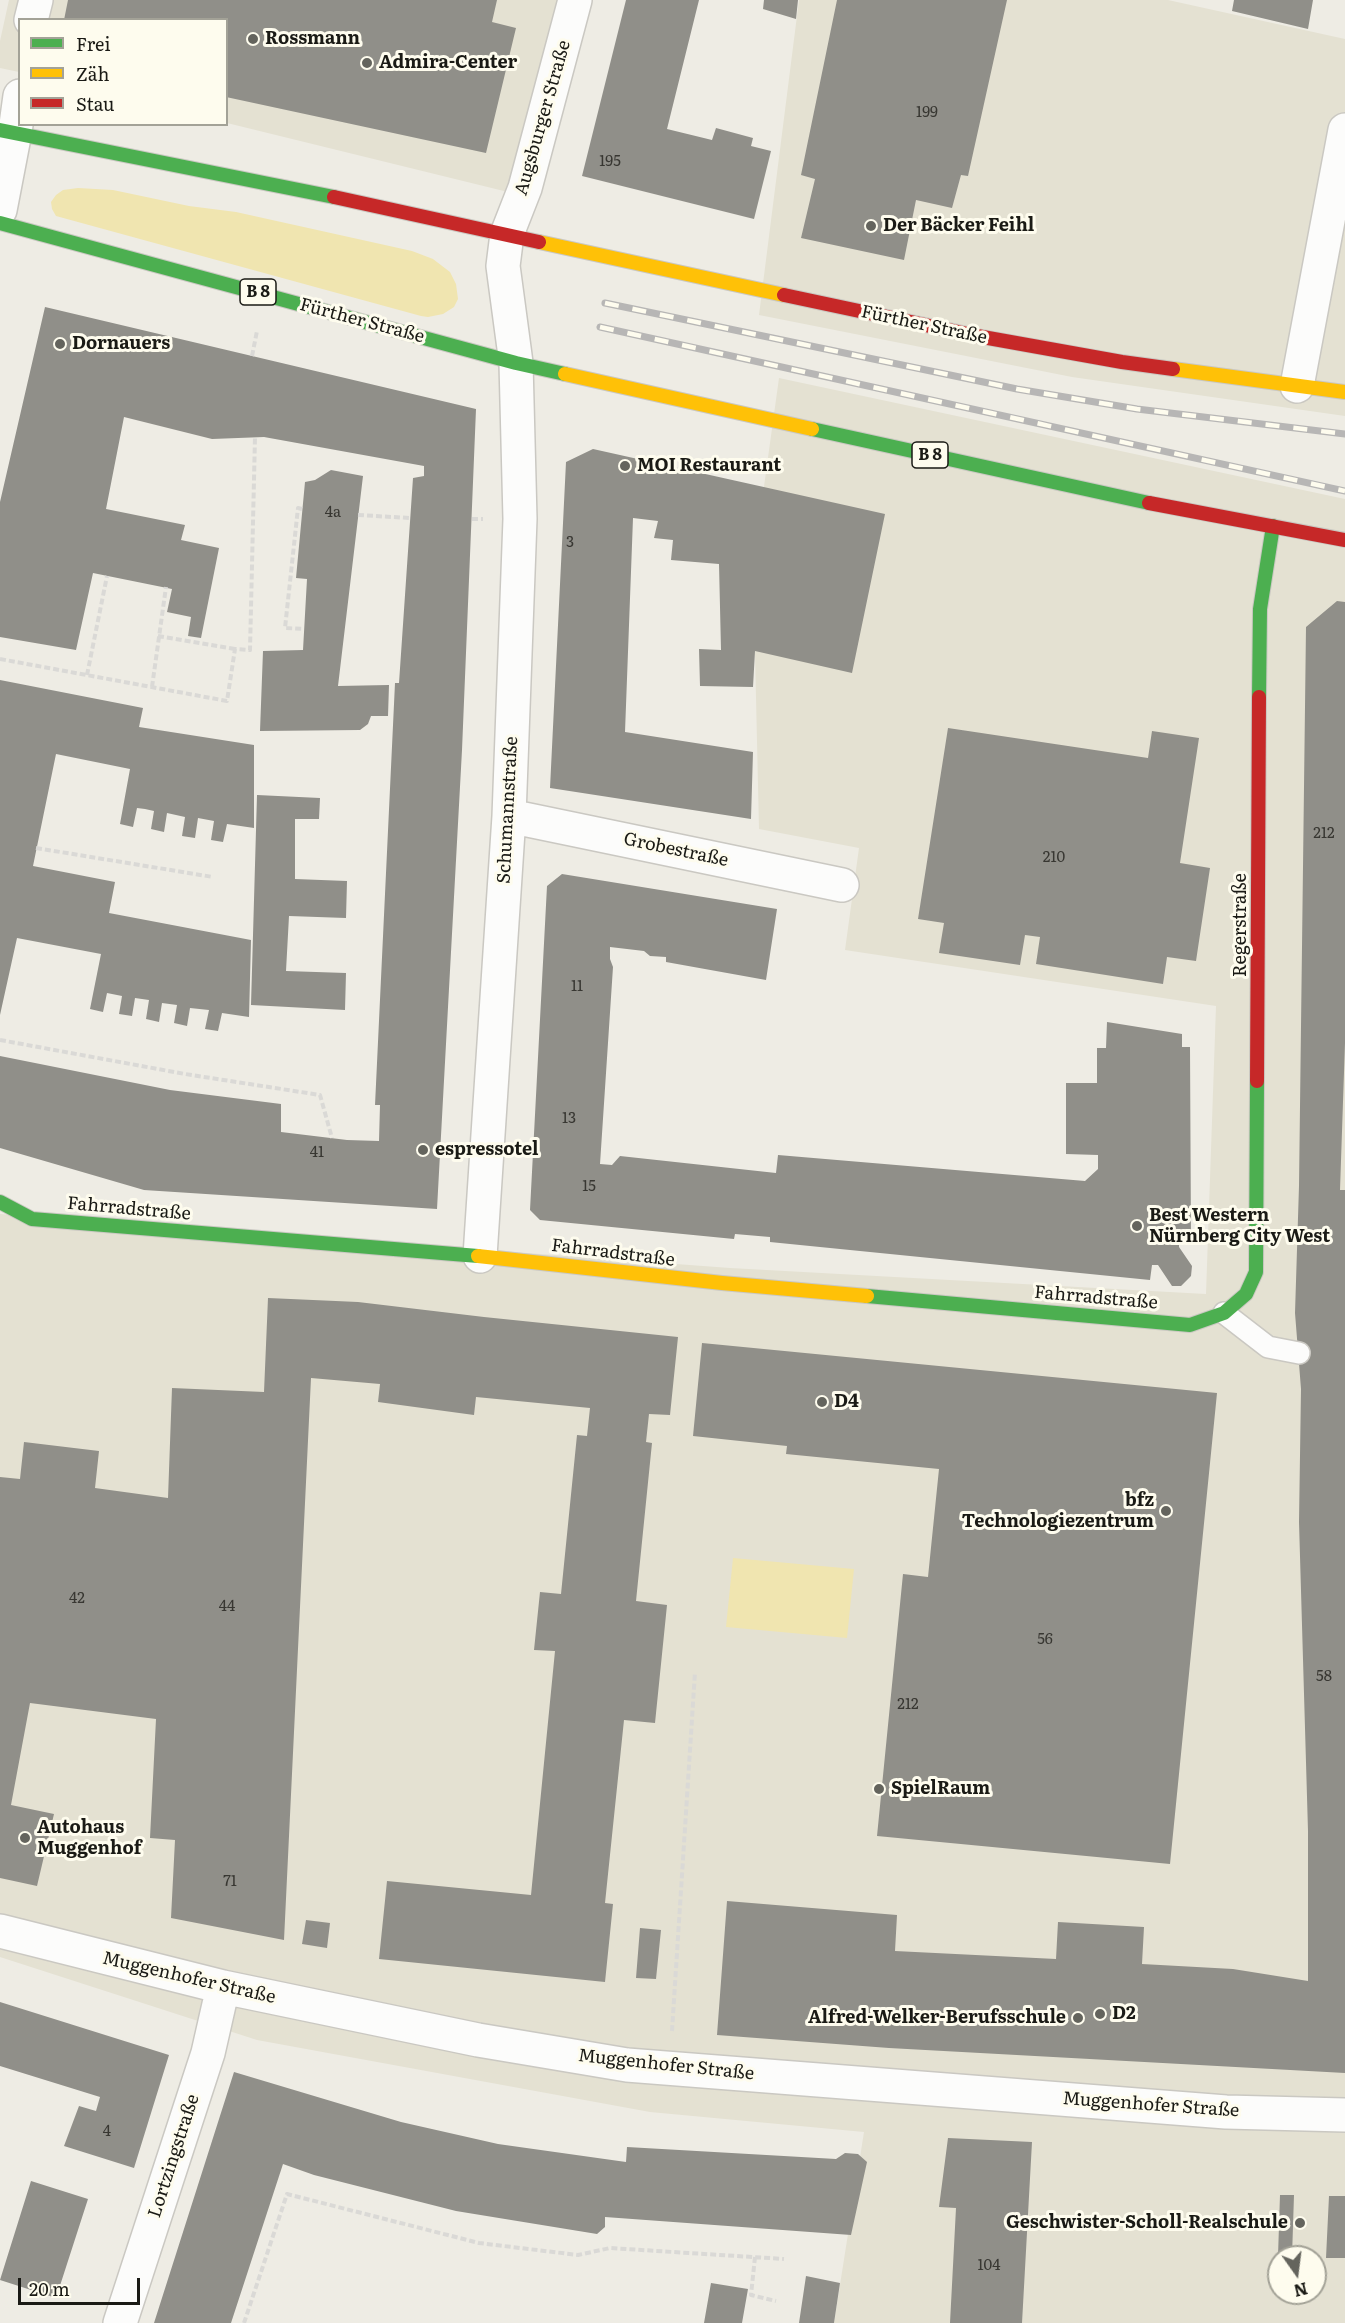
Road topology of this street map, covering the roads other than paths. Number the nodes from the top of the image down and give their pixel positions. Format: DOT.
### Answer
graph roads {
  1 [pos="36,0"];
  2 [pos="575,0"];
  3 [pos="32,18"];
  4 [pos="18,102"];
  5 [pos="1345,130"];
  6 [pos="8,131"];
  7 [pos="0,210"];
  8 [pos="0,223"];
  9 [pos="507,234"];
  10 [pos="516,363"];
  11 [pos="1297,386"];
  12 [pos="1345,392"];
  13 [pos="1273,526"];
  14 [pos="1345,540"];
  15 [pos="509,816"];
  16 [pos="842,885"];
  17 [pos="0,1202"];
  18 [pos="480,1256"];
  19 [pos="1224,1313"];
  20 [pos="1299,1353"];
  21 [pos="0,1931"];
  22 [pos="223,1987"];
  23 [pos="1345,2115"];
  24 [pos="120,2323"];
  1 -- 3 [label="street"];
  2 -- 9 [label="street, Augsburger Straße"];
  4 -- 6 [label="street"];
  5 -- 11 [label="street"];
  6 -- 7 [label="street"];
  6 -- 9 [label="main road, Fürther Straße"];
  8 -- 10 [label="main road, Fürther Straße / B 8"];
  9 -- 10 [label="street"];
  9 -- 11 [label="main road, Fürther Straße"];
  10 -- 13 [label="main road, Fürther Straße / B 8"];
  10 -- 15 [label="street, Schumannstraße"];
  11 -- 12 [label="main road, Fürther Straße"];
  13 -- 14 [label="main road, Fürther Straße / B 8"];
  13 -- 19 [label="main road, Regerstraße"];
  15 -- 16 [label="street, Grobestraße"];
  15 -- 18 [label="street, Schumannstraße"];
  17 -- 18 [label="main road, Fahrradstraße"];
  18 -- 19 [label="main road, Fahrradstraße"];
  19 -- 20 [label="lane"];
  21 -- 22 [label="street, Muggenhofer Straße"];
  22 -- 23 [label="street, Muggenhofer Straße"];
  22 -- 24 [label="street, Lortzingstraße"];
}
